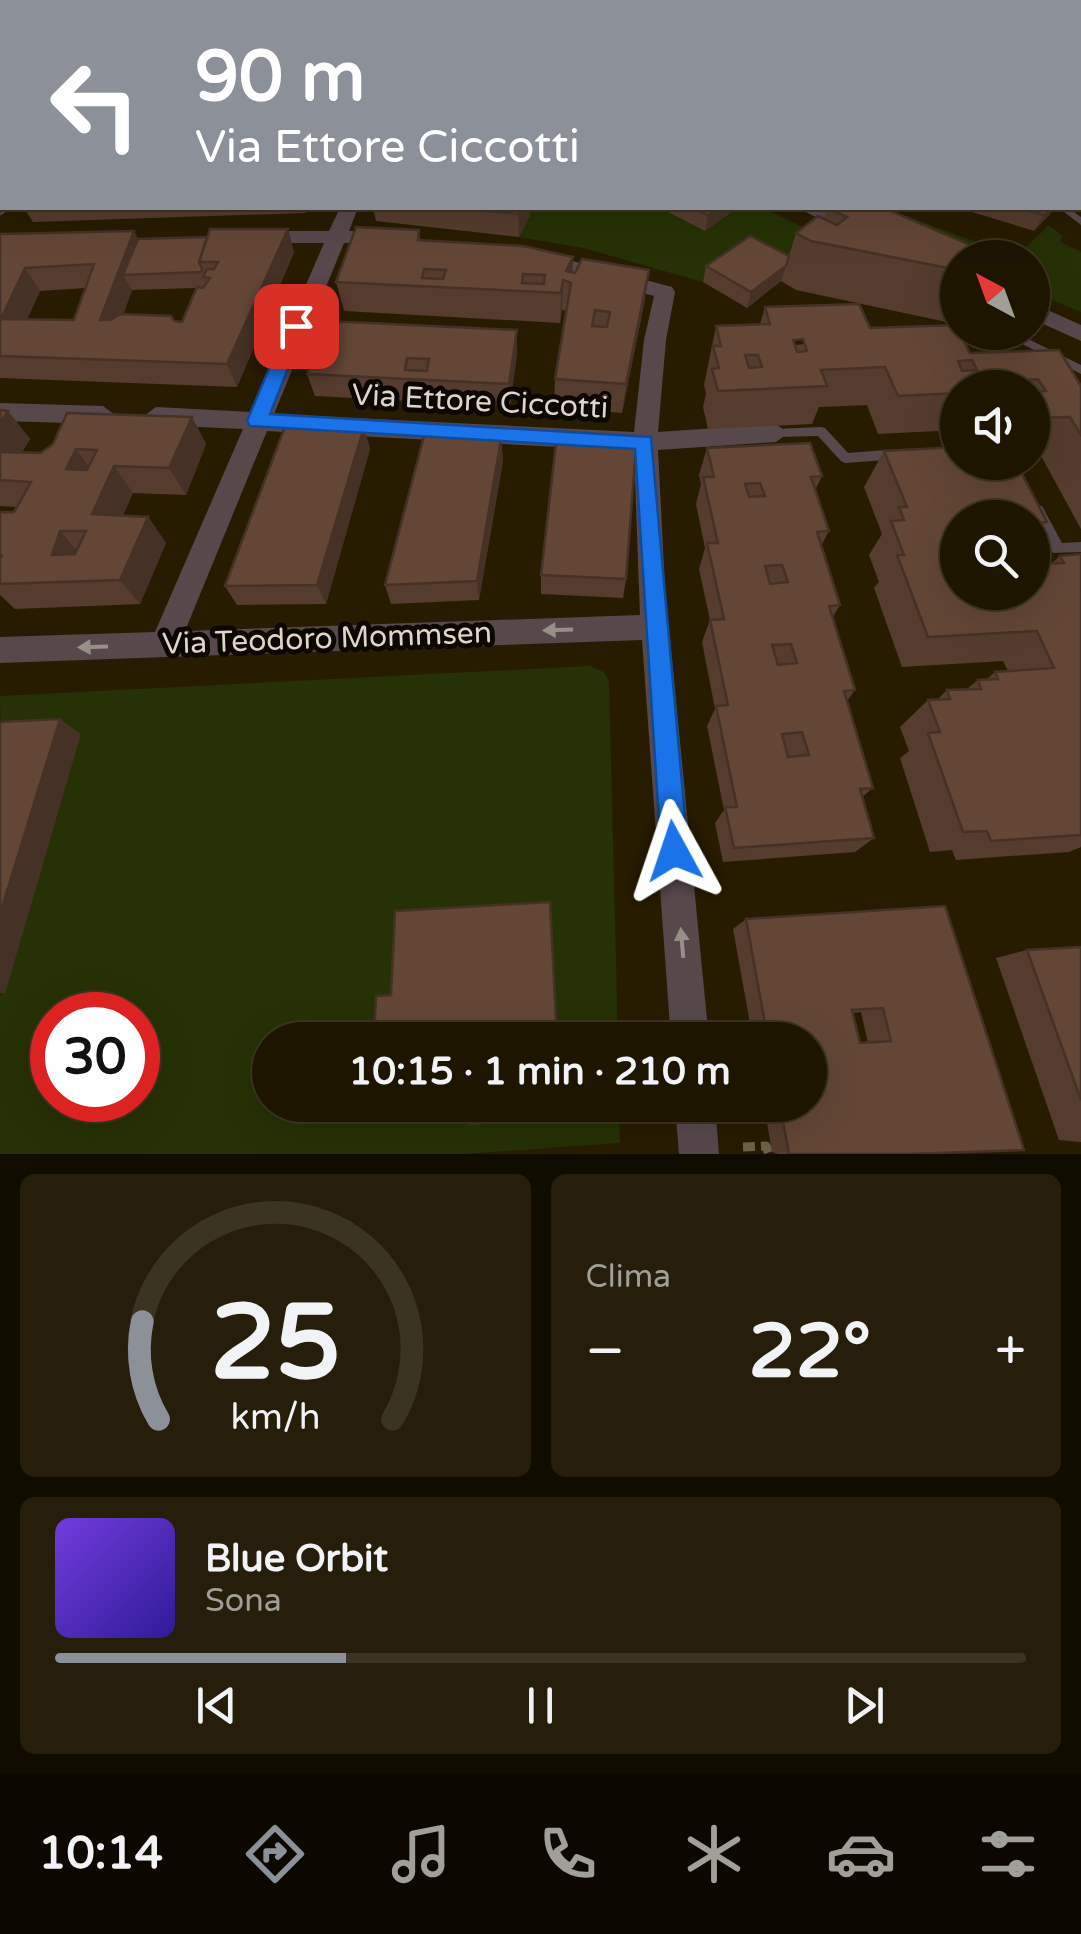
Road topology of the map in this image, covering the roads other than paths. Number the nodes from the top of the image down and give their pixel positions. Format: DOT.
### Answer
graph roads {
  1 [pos="347,210"];
  2 [pos="811,210"];
  3 [pos="334,235"];
  4 [pos="237,237"];
  5 [pos="412,238"];
  6 [pos="874,238"];
  7 [pos="523,256"];
  8 [pos="1050,319"];
  9 [pos="1081,334"];
  10 [pos="1040,350"];
  11 [pos="1081,370"];
  12 [pos="0,412"];
  13 [pos="257,421"];
  14 [pos="776,434"];
  15 [pos="644,442"];
  16 [pos="905,454"];
  17 [pos="1050,534"];
  18 [pos="1081,547"];
  19 [pos="655,627"];
  20 [pos="165,642"];
  21 [pos="0,650"];
  22 [pos="688,1022"];
  23 [pos="696,1122"];
  24 [pos="699,1154"];
  1 -- 3 [label="street"];
  2 -- 6 [label="street"];
  3 -- 4 [label="street"];
  3 -- 5 [label="street"];
  3 -- 13 [label="street"];
  7 -- 15 [label="street"];
  8 -- 9 [label="street"];
  10 -- 11 [label="lane"];
  12 -- 13 [label="street, Via Ettore Ciccotti"];
  13 -- 15 [label="street, Via Ettore Ciccotti"];
  13 -- 20 [label="street"];
  14 -- 15 [label="street, Via Ettore Ciccotti"];
  14 -- 16 [label="lane"];
  15 -- 19 [label="street"];
  17 -- 18 [label="lane"];
  19 -- 20 [label="street, Via Teodoro Mommsen, one-way"];
  22 -- 19 [label="street, one-way"];
  20 -- 21 [label="street, Via Teodoro Mommsen, one-way"];
  23 -- 24 [label="street"];
}
